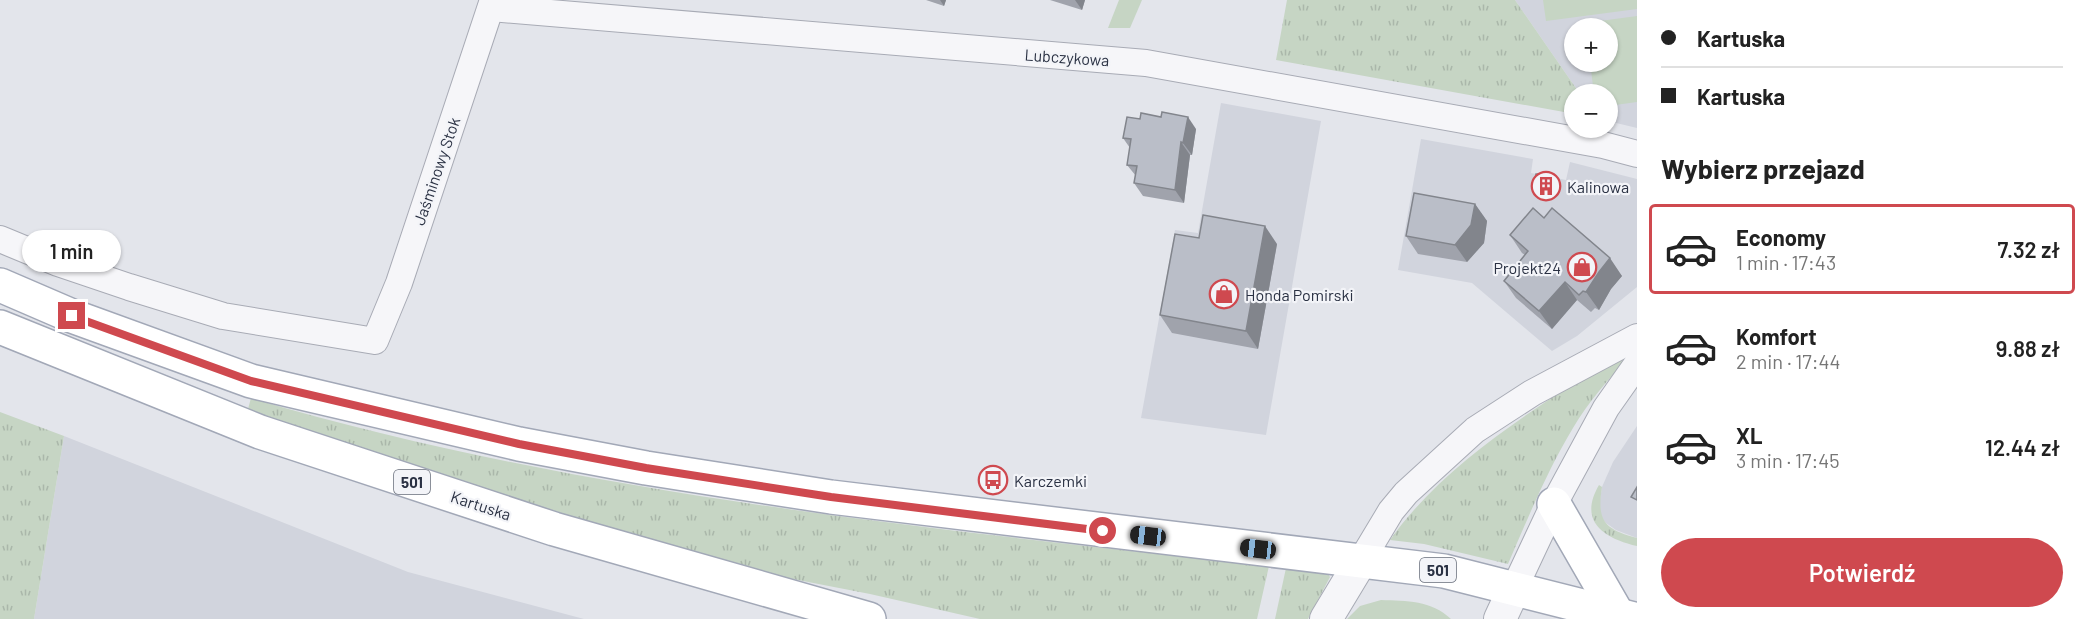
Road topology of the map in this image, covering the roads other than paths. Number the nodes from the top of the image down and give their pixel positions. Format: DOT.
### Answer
graph roads {
  1 [pos="492,4"];
  2 [pos="1637,154"];
  3 [pos="0,239"];
  4 [pos="0,285"];
  5 [pos="0,327"];
  6 [pos="1637,337"];
  7 [pos="1637,364"];
  8 [pos="1554,504"];
  9 [pos="1361,561"];
  10 [pos="1514,589"];
  11 [pos="1626,617"];
  12 [pos="869,619"];
  13 [pos="1326,619"];
  14 [pos="1500,619"];
  1 -- 2 [label="street, Lubczykowa"];
  1 -- 3 [label="street, Jaśminowy Stok"];
  4 -- 9 [label="main road, 501"];
  5 -- 12 [label="main road, Kartuska / 501"];
  6 -- 9 [label="street"];
  7 -- 8 [label="street"];
  8 -- 10 [label="street"];
  8 -- 11 [label="main road"];
  9 -- 10 [label="main road, 501"];
  9 -- 13 [label="street"];
  10 -- 11 [label="main road, 501"];
  10 -- 14 [label="street"];
}
